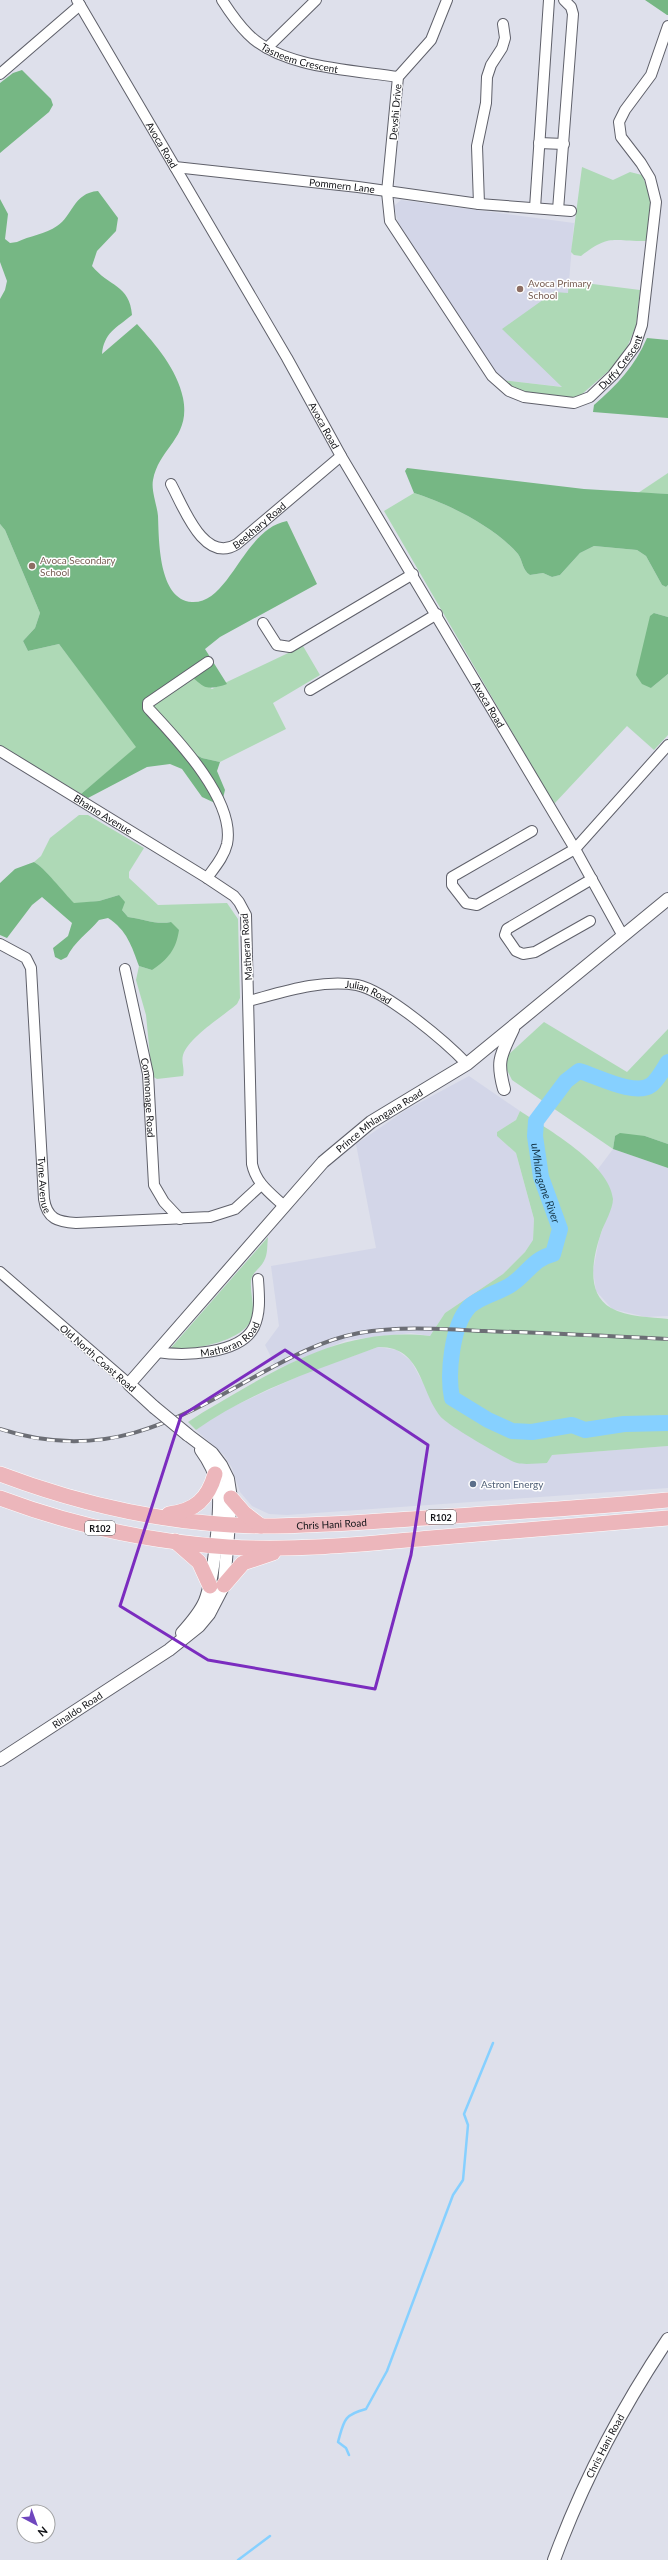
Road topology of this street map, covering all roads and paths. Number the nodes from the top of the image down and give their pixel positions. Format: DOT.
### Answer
graph roads {
  1 [pos="222,0"];
  2 [pos="316,0"];
  3 [pos="448,0"];
  4 [pos="549,0"];
  5 [pos="564,0"];
  6 [pos="79,2"];
  7 [pos="503,24"];
  8 [pos="668,26"];
  9 [pos="267,48"];
  10 [pos="0,74"];
  11 [pos="398,77"];
  12 [pos="539,143"];
  13 [pos="564,144"];
  14 [pos="175,167"];
  15 [pos="387,192"];
  16 [pos="479,204"];
  17 [pos="535,208"];
  18 [pos="558,210"];
  19 [pos="571,211"];
  20 [pos="342,456"];
  21 [pos="171,484"];
  22 [pos="413,574"];
  23 [pos="437,614"];
  24 [pos="263,623"];
  25 [pos="208,662"];
  26 [pos="310,690"];
  27 [pos="668,745"];
  28 [pos="0,750"];
  29 [pos="532,832"];
  30 [pos="575,849"];
  31 [pos="207,878"];
  32 [pos="592,879"];
  33 [pos="668,899"];
  34 [pos="590,921"];
  35 [pos="623,936"];
  36 [pos="0,944"];
  37 [pos="125,969"];
  38 [pos="249,1001"];
  39 [pos="513,1028"];
  40 [pos="467,1064"];
  41 [pos="504,1089"];
  42 [pos="261,1185"];
  43 [pos="283,1205"];
  44 [pos="180,1219"];
  45 [pos="0,1272"];
  46 [pos="258,1278"];
  47 [pos="157,1352"];
  48 [pos="129,1384"];
  49 [pos="193,1439"];
  50 [pos="0,1474"];
  51 [pos="215,1474"];
  52 [pos="0,1498"];
  53 [pos="231,1498"];
  54 [pos="668,1500"];
  55 [pos="158,1516"];
  56 [pos="668,1518"];
  57 [pos="223,1524"];
  58 [pos="261,1526"];
  59 [pos="174,1540"];
  60 [pos="221,1546"];
  61 [pos="301,1546"];
  62 [pos="217,1586"];
  63 [pos="0,1760"];
  64 [pos="668,2339"];
  65 [pos="554,2560"];
  1 -- 9 [label="street, Tasneem Crescent"];
  2 -- 9 [label="street"];
  3 -- 11 [label="street, Devshi Drive"];
  4 -- 12 [label="street"];
  5 -- 13 [label="street"];
  6 -- 10 [label="street"];
  6 -- 14 [label="street, Avoca Road"];
  7 -- 16 [label="street"];
  8 -- 15 [label="street, Duffy Crescent"];
  9 -- 11 [label="street, Tasneem Crescent"];
  11 -- 15 [label="street, Devshi Drive"];
  12 -- 13 [label="street"];
  12 -- 17 [label="street"];
  13 -- 18 [label="street"];
  14 -- 15 [label="street, Pommern Lane"];
  14 -- 20 [label="street, Avoca Road"];
  15 -- 16 [label="street, Pommern Lane"];
  16 -- 17 [label="street, Pommern Lane"];
  17 -- 18 [label="street, Pommern Lane"];
  18 -- 19 [label="street, Pommern Lane"];
  20 -- 21 [label="street, Beekhary Road"];
  20 -- 22 [label="street, Avoca Road"];
  22 -- 23 [label="street, Avoca Road"];
  22 -- 24 [label="street"];
  23 -- 26 [label="street"];
  23 -- 30 [label="street, Avoca Road"];
  25 -- 31 [label="street"];
  27 -- 30 [label="street"];
  28 -- 31 [label="street, Bhamo Avenue"];
  29 -- 30 [label="street"];
  30 -- 32 [label="street, Avoca Road"];
  31 -- 38 [label="street, Matheran Road"];
  32 -- 34 [label="street"];
  32 -- 35 [label="street, Avoca Road"];
  33 -- 35 [label="street, Prince Mhlangana Road"];
  35 -- 39 [label="street, Prince Mhlangana Road"];
  36 -- 44 [label="street, Tyne Avenue"];
  37 -- 44 [label="street, Commonage Road"];
  38 -- 40 [label="street, Julian Road"];
  38 -- 42 [label="street, Matheran Road"];
  39 -- 40 [label="street, Prince Mhlangana Road"];
  39 -- 41 [label="street"];
  40 -- 43 [label="street, Prince Mhlangana Road"];
  42 -- 43 [label="street, Matheran Road"];
  42 -- 44 [label="street, Tyne Avenue"];
  43 -- 47 [label="street, Prince Mhlangana Road"];
  45 -- 48 [label="street, Old North Coast Road"];
  46 -- 47 [label="street, Matheran Road"];
  47 -- 48 [label="street, Prince Mhlangana Road"];
  48 -- 49 [label="street, Old North Coast Road, bridge"];
  49 -- 51 [label="street, Old North Coast Road"];
  49 -- 53 [label="street, Old North Coast Road"];
  50 -- 55 [label="main road, Chris Hani Road / R102"];
  51 -- 55 [label="main road"];
  51 -- 57 [label="street, Old North Coast Road"];
  52 -- 59 [label="main road, Chris Hani Road / R102"];
  53 -- 57 [label="street, Old North Coast Road"];
  53 -- 58 [label="main road"];
  54 -- 58 [label="main road, Chris Hani Road / R102"];
  55 -- 57 [label="main road, Chris Hani Road / R102"];
  56 -- 61 [label="main road, Chris Hani Road / R102"];
  57 -- 58 [label="main road, Chris Hani Road / R102"];
  57 -- 60 [label="street, Rinaldo Road"];
  59 -- 60 [label="main road, Chris Hani Road / R102"];
  59 -- 62 [label="main road"];
  60 -- 61 [label="main road, Chris Hani Road / R102"];
  60 -- 62 [label="street, Rinaldo Road"];
  61 -- 62 [label="main road"];
  62 -- 63 [label="street, Rinaldo Road"];
  64 -- 65 [label="street, Chris Hani Road"];
}
